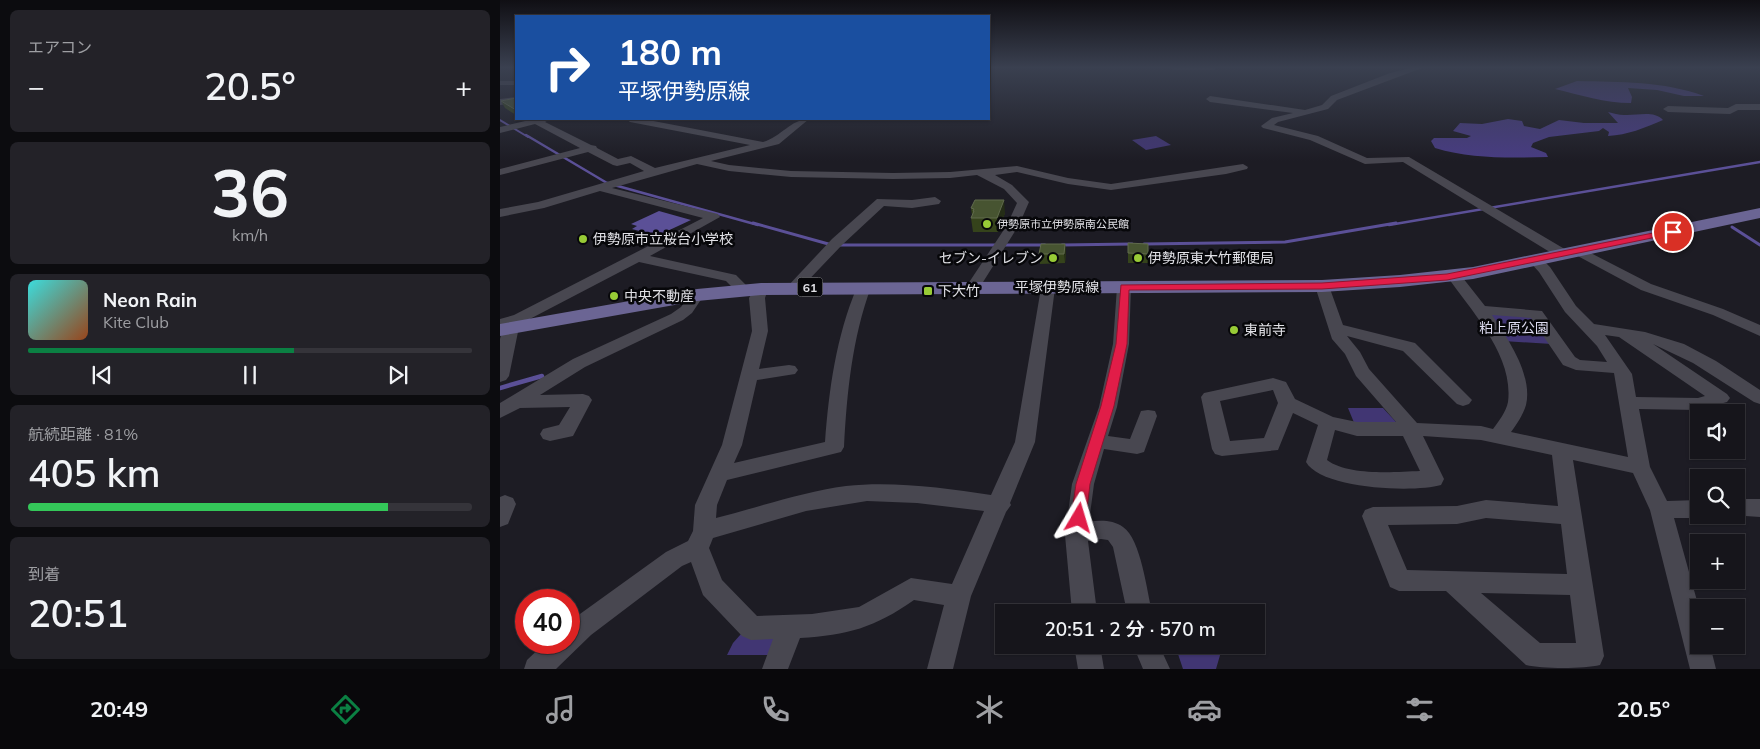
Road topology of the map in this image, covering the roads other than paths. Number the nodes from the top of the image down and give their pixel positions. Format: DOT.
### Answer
graph roads {
  1 [pos="1212,99"];
  2 [pos="1333,99"];
  3 [pos="515,100"];
  4 [pos="500,102"];
  5 [pos="1760,107"];
  6 [pos="1668,108"];
  7 [pos="1306,112"];
  8 [pos="541,120"];
  9 [pos="635,120"];
  10 [pos="685,120"];
  11 [pos="798,120"];
  12 [pos="536,121"];
  13 [pos="668,126"];
  14 [pos="500,130"];
  15 [pos="601,145"];
  16 [pos="764,145"];
  17 [pos="589,148"];
  18 [pos="696,161"];
  19 [pos="1243,166"];
  20 [pos="500,172"];
  21 [pos="653,172"];
  22 [pos="983,173"];
  23 [pos="601,186"];
  24 [pos="935,201"];
  25 [pos="500,213"];
  26 [pos="1760,213"];
  27 [pos="1571,252"];
  28 [pos="637,257"];
  29 [pos="1535,260"];
  30 [pos="1454,276"];
  31 [pos="1322,286"];
  32 [pos="794,287"];
  33 [pos="864,287"];
  34 [pos="973,287"];
  35 [pos="1124,287"];
  36 [pos="1048,288"];
  37 [pos="761,289"];
  38 [pos="736,291"];
  39 [pos="696,295"];
  40 [pos="1482,310"];
  41 [pos="504,327"];
  42 [pos="1756,327"];
  43 [pos="1589,328"];
  44 [pos="1338,330"];
  45 [pos="1623,332"];
  46 [pos="1619,368"];
  47 [pos="790,370"];
  48 [pos="500,376"];
  49 [pos="749,376"];
  50 [pos="1440,398"];
  51 [pos="1760,398"];
  52 [pos="516,402"];
  53 [pos="1287,403"];
  54 [pos="1630,403"];
  55 [pos="500,412"];
  56 [pos="1148,416"];
  57 [pos="1328,422"];
  58 [pos="1410,429"];
  59 [pos="563,432"];
  60 [pos="1498,436"];
  61 [pos="1097,441"];
  62 [pos="1561,450"];
  63 [pos="1640,467"];
  64 [pos="720,474"];
  65 [pos="1000,504"];
  66 [pos="500,506"];
  67 [pos="1745,508"];
  68 [pos="1760,508"];
  69 [pos="1690,509"];
  70 [pos="1661,510"];
  71 [pos="1569,516"];
  72 [pos="500,518"];
  73 [pos="1076,535"];
  74 [pos="701,540"];
  75 [pos="1451,581"];
  76 [pos="1582,585"];
  77 [pos="959,596"];
  78 [pos="1083,604"];
  79 [pos="1137,604"];
  80 [pos="791,627"];
  81 [pos="580,629"];
  82 [pos="553,654"];
  83 [pos="1088,654"];
  84 [pos="1150,654"];
  85 [pos="537,669"];
  86 [pos="775,669"];
  87 [pos="940,669"];
  88 [pos="1091,669"];
  89 [pos="1157,669"];
  90 [pos="1703,669"];
  1 -- 7 [label="street"];
  2 -- 7 [label="street"];
  3 -- 4 [label="street"];
  5 -- 6 [label="street"];
  7 -- 27 [label="street"];
  8 -- 12 [label="street"];
  9 -- 13 [label="street"];
  10 -- 13 [label="street"];
  11 -- 16 [label="street"];
  12 -- 14 [label="street"];
  12 -- 17 [label="street"];
  13 -- 16 [label="street"];
  15 -- 17 [label="street"];
  16 -- 18 [label="street"];
  17 -- 20 [label="street"];
  17 -- 21 [label="street"];
  18 -- 21 [label="street"];
  18 -- 22 [label="street"];
  19 -- 22 [label="street"];
  21 -- 23 [label="street"];
  22 -- 34 [label="street"];
  23 -- 25 [label="street"];
  23 -- 28 [label="street"];
  24 -- 32 [label="street"];
  26 -- 27 [label="main road, 平塚伊勢原線 / 61"];
  27 -- 29 [label="main road, 平塚伊勢原線 / 61"];
  27 -- 42 [label="street"];
  28 -- 38 [label="street"];
  28 -- 41 [label="street"];
  29 -- 30 [label="main road, 平塚伊勢原線 / 61"];
  29 -- 43 [label="street"];
  30 -- 31 [label="main road, 平塚伊勢原線 / 61"];
  30 -- 40 [label="street"];
  31 -- 35 [label="main road, 平塚伊勢原線 / 61"];
  31 -- 44 [label="street"];
  32 -- 33 [label="main road, 平塚伊勢原線 / 61"];
  32 -- 37 [label="main road, 平塚伊勢原線 / 61"];
  33 -- 34 [label="main road, 平塚伊勢原線 / 61"];
  33 -- 64 [label="street"];
  34 -- 36 [label="main road, 平塚伊勢原線 / 61"];
  35 -- 36 [label="main road, 平塚伊勢原線 / 61"];
  35 -- 61 [label="street"];
  36 -- 65 [label="street"];
  37 -- 38 [label="main road, 平塚伊勢原線 / 61"];
  37 -- 49 [label="street"];
  38 -- 39 [label="main road, 平塚伊勢原線 / 61"];
  39 -- 41 [label="main road, 平塚伊勢原線 / 61"];
  39 -- 52 [label="street"];
  40 -- 46 [label="street"];
  40 -- 60 [label="street"];
  41 -- 48 [label="street"];
  43 -- 45 [label="street"];
  43 -- 46 [label="street"];
  44 -- 50 [label="street"];
  44 -- 58 [label="street"];
  45 -- 51 [label="street"];
  45 -- 54 [label="street"];
  46 -- 54 [label="street"];
  47 -- 49 [label="street"];
  49 -- 64 [label="street"];
  52 -- 55 [label="street"];
  52 -- 59 [label="street"];
  53 -- 57 [label="street"];
  54 -- 63 [label="street"];
  56 -- 61 [label="street"];
  57 -- 58 [label="street"];
  57 -- 58 [label="street"];
  58 -- 60 [label="street"];
  60 -- 62 [label="street"];
  61 -- 73 [label="street"];
  62 -- 63 [label="street"];
  62 -- 71 [label="street"];
  63 -- 70 [label="street"];
  64 -- 74 [label="street"];
  65 -- 74 [label="street"];
  65 -- 77 [label="street"];
  66 -- 72 [label="street"];
  67 -- 68 [label="street"];
  69 -- 70 [label="street"];
  70 -- 90 [label="street"];
  71 -- 75 [label="street"];
  71 -- 76 [label="street"];
  73 -- 78 [label="street"];
  73 -- 79 [label="street"];
  74 -- 80 [label="street"];
  74 -- 81 [label="street"];
  75 -- 76 [label="street"];
  75 -- 76 [label="street"];
  77 -- 80 [label="street"];
  77 -- 87 [label="street"];
  80 -- 86 [label="street"];
  82 -- 85 [label="street"];
  83 -- 88 [label="street"];
  84 -- 89 [label="street"];
}
